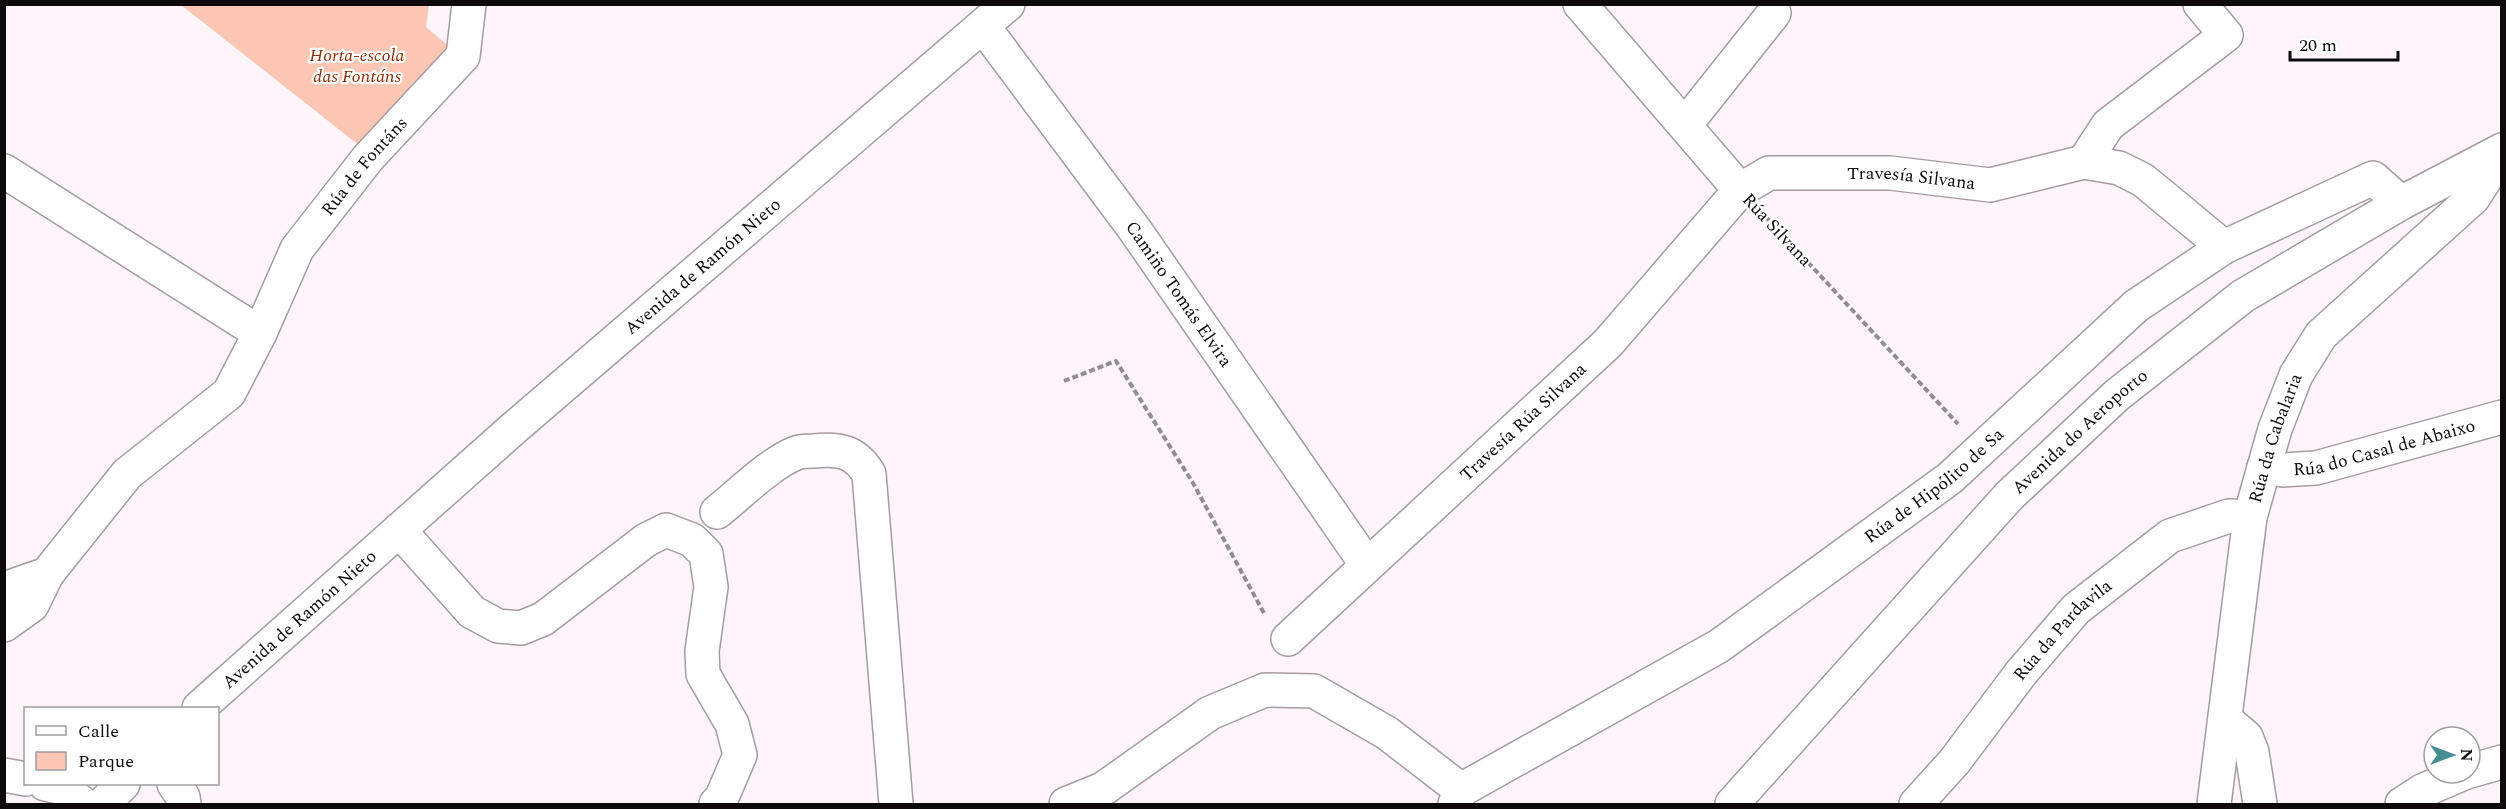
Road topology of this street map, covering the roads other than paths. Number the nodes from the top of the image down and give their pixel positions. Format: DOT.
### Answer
graph roads {
  1 [pos="469,4"];
  2 [pos="1008,4"];
  3 [pos="1580,4"];
  4 [pos="2200,4"];
  5 [pos="1774,13"];
  6 [pos="982,26"];
  7 [pos="1684,125"];
  8 [pos="2502,152"];
  9 [pos="2084,162"];
  10 [pos="4,171"];
  11 [pos="1740,189"];
  12 [pos="2402,203"];
  13 [pos="2224,247"];
  14 [pos="260,333"];
  15 [pos="2502,417"];
  16 [pos="2264,467"];
  17 [pos="717,512"];
  18 [pos="2250,517"];
  19 [pos="399,530"];
  20 [pos="1367,565"];
  21 [pos="47,574"];
  22 [pos="4,589"];
  23 [pos="4,625"];
  24 [pos="1288,639"];
  25 [pos="199,707"];
  26 [pos="2226,720"];
  27 [pos="2502,762"];
  28 [pos="2482,768"];
  29 [pos="4,775"];
  30 [pos="24,779"];
  31 [pos="52,785"];
  32 [pos="121,785"];
  33 [pos="175,785"];
  34 [pos="2436,785"];
  35 [pos="1458,797"];
  36 [pos="83,804"];
  37 [pos="103,804"];
  38 [pos="184,804"];
  39 [pos="716,804"];
  40 [pos="896,804"];
  41 [pos="1066,804"];
  42 [pos="1732,804"];
  43 [pos="1916,804"];
  44 [pos="2214,804"];
  45 [pos="2260,804"];
  46 [pos="2402,804"];
  1 -- 14 [label="street, Rúa de Fontáns"];
  2 -- 6 [label="street, Avenida de Ramón Nieto"];
  3 -- 7 [label="street, Rúa Silvana"];
  4 -- 9 [label="street"];
  5 -- 7 [label="street"];
  6 -- 19 [label="street, Avenida de Ramón Nieto"];
  6 -- 20 [label="street, Camiño Tomás Elvira"];
  7 -- 11 [label="street, Rúa Silvana"];
  8 -- 12 [label="street, Avenida do Aeroporto"];
  8 -- 16 [label="street, Rúa da Cabalaria"];
  9 -- 11 [label="street, Travesía Silvana"];
  9 -- 13 [label="street, Travesía Silvana"];
  10 -- 14 [label="street"];
  11 -- 20 [label="street, Travesía Rúa Silvana"];
  12 -- 13 [label="street, Rúa de Hipólito de Sa"];
  12 -- 42 [label="street, Avenida do Aeroporto"];
  13 -- 35 [label="street, Rúa de Hipólito de Sa"];
  14 -- 21 [label="street, Rúa de Fontáns"];
  15 -- 16 [label="street, Rúa do Casal de Abaixo"];
  16 -- 18 [label="street, Rúa da Cabalaria"];
  17 -- 40 [label="street"];
  18 -- 26 [label="street, Rúa da Cabalaria"];
  18 -- 43 [label="street, Rúa da Pardavila"];
  19 -- 25 [label="street, Avenida de Ramón Nieto"];
  19 -- 39 [label="street"];
  20 -- 24 [label="street, Travesía Rúa Silvana"];
  21 -- 22 [label="street"];
  21 -- 23 [label="street, Rúa de Fontáns"];
  26 -- 44 [label="street, Rúa da Cabalaria"];
  26 -- 45 [label="street"];
  27 -- 28 [label="street"];
  29 -- 30 [label="street"];
  31 -- 36 [label="street"];
  32 -- 37 [label="street"];
  33 -- 38 [label="street"];
  34 -- 46 [label="street"];
  35 -- 41 [label="street"];
}
